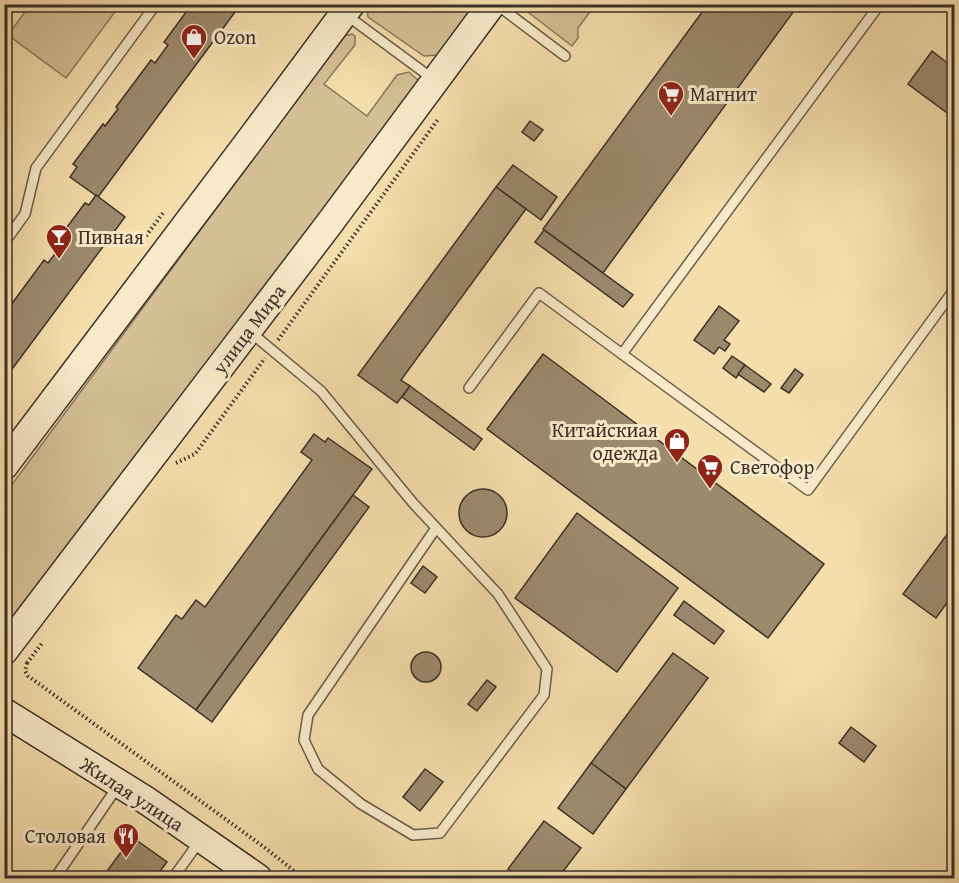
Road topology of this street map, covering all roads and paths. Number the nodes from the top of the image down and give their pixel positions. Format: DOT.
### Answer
graph roads {
  1 [pos="156,4"];
  2 [pos="494,4"];
  3 [pos="880,4"];
  4 [pos="347,9"];
  5 [pos="565,56"];
  6 [pos="435,81"];
  7 [pos="4,243"];
  8 [pos="954,290"];
  9 [pos="248,330"];
  10 [pos="622,354"];
  11 [pos="469,388"];
  12 [pos="4,466"];
  13 [pos="436,528"];
  14 [pos="12,655"];
  15 [pos="4,712"];
  16 [pos="119,784"];
  17 [pos="201,839"];
  18 [pos="55,879"];
  19 [pos="172,879"];
  20 [pos="258,879"];
  21 [pos="303,879"];
  1 -- 7 [label="lane"];
  2 -- 5 [label="lane"];
  2 -- 6 [label="main road, улица Мира"];
  3 -- 10 [label="lane"];
  4 -- 6 [label="lane"];
  4 -- 12 [label="main road"];
  6 -- 9 [label="main road, улица Мира"];
  8 -- 10 [label="lane"];
  9 -- 13 [label="lane"];
  9 -- 14 [label="main road, улица Мира"];
  10 -- 11 [label="lane"];
  13 -- 13 [label="lane"];
  14 -- 21 [label="path"];
  15 -- 16 [label="main road, Жилая улица"];
  16 -- 17 [label="main road, Жилая улица"];
  16 -- 18 [label="lane"];
  17 -- 19 [label="lane"];
  17 -- 20 [label="main road, Жилая улица"];
}
